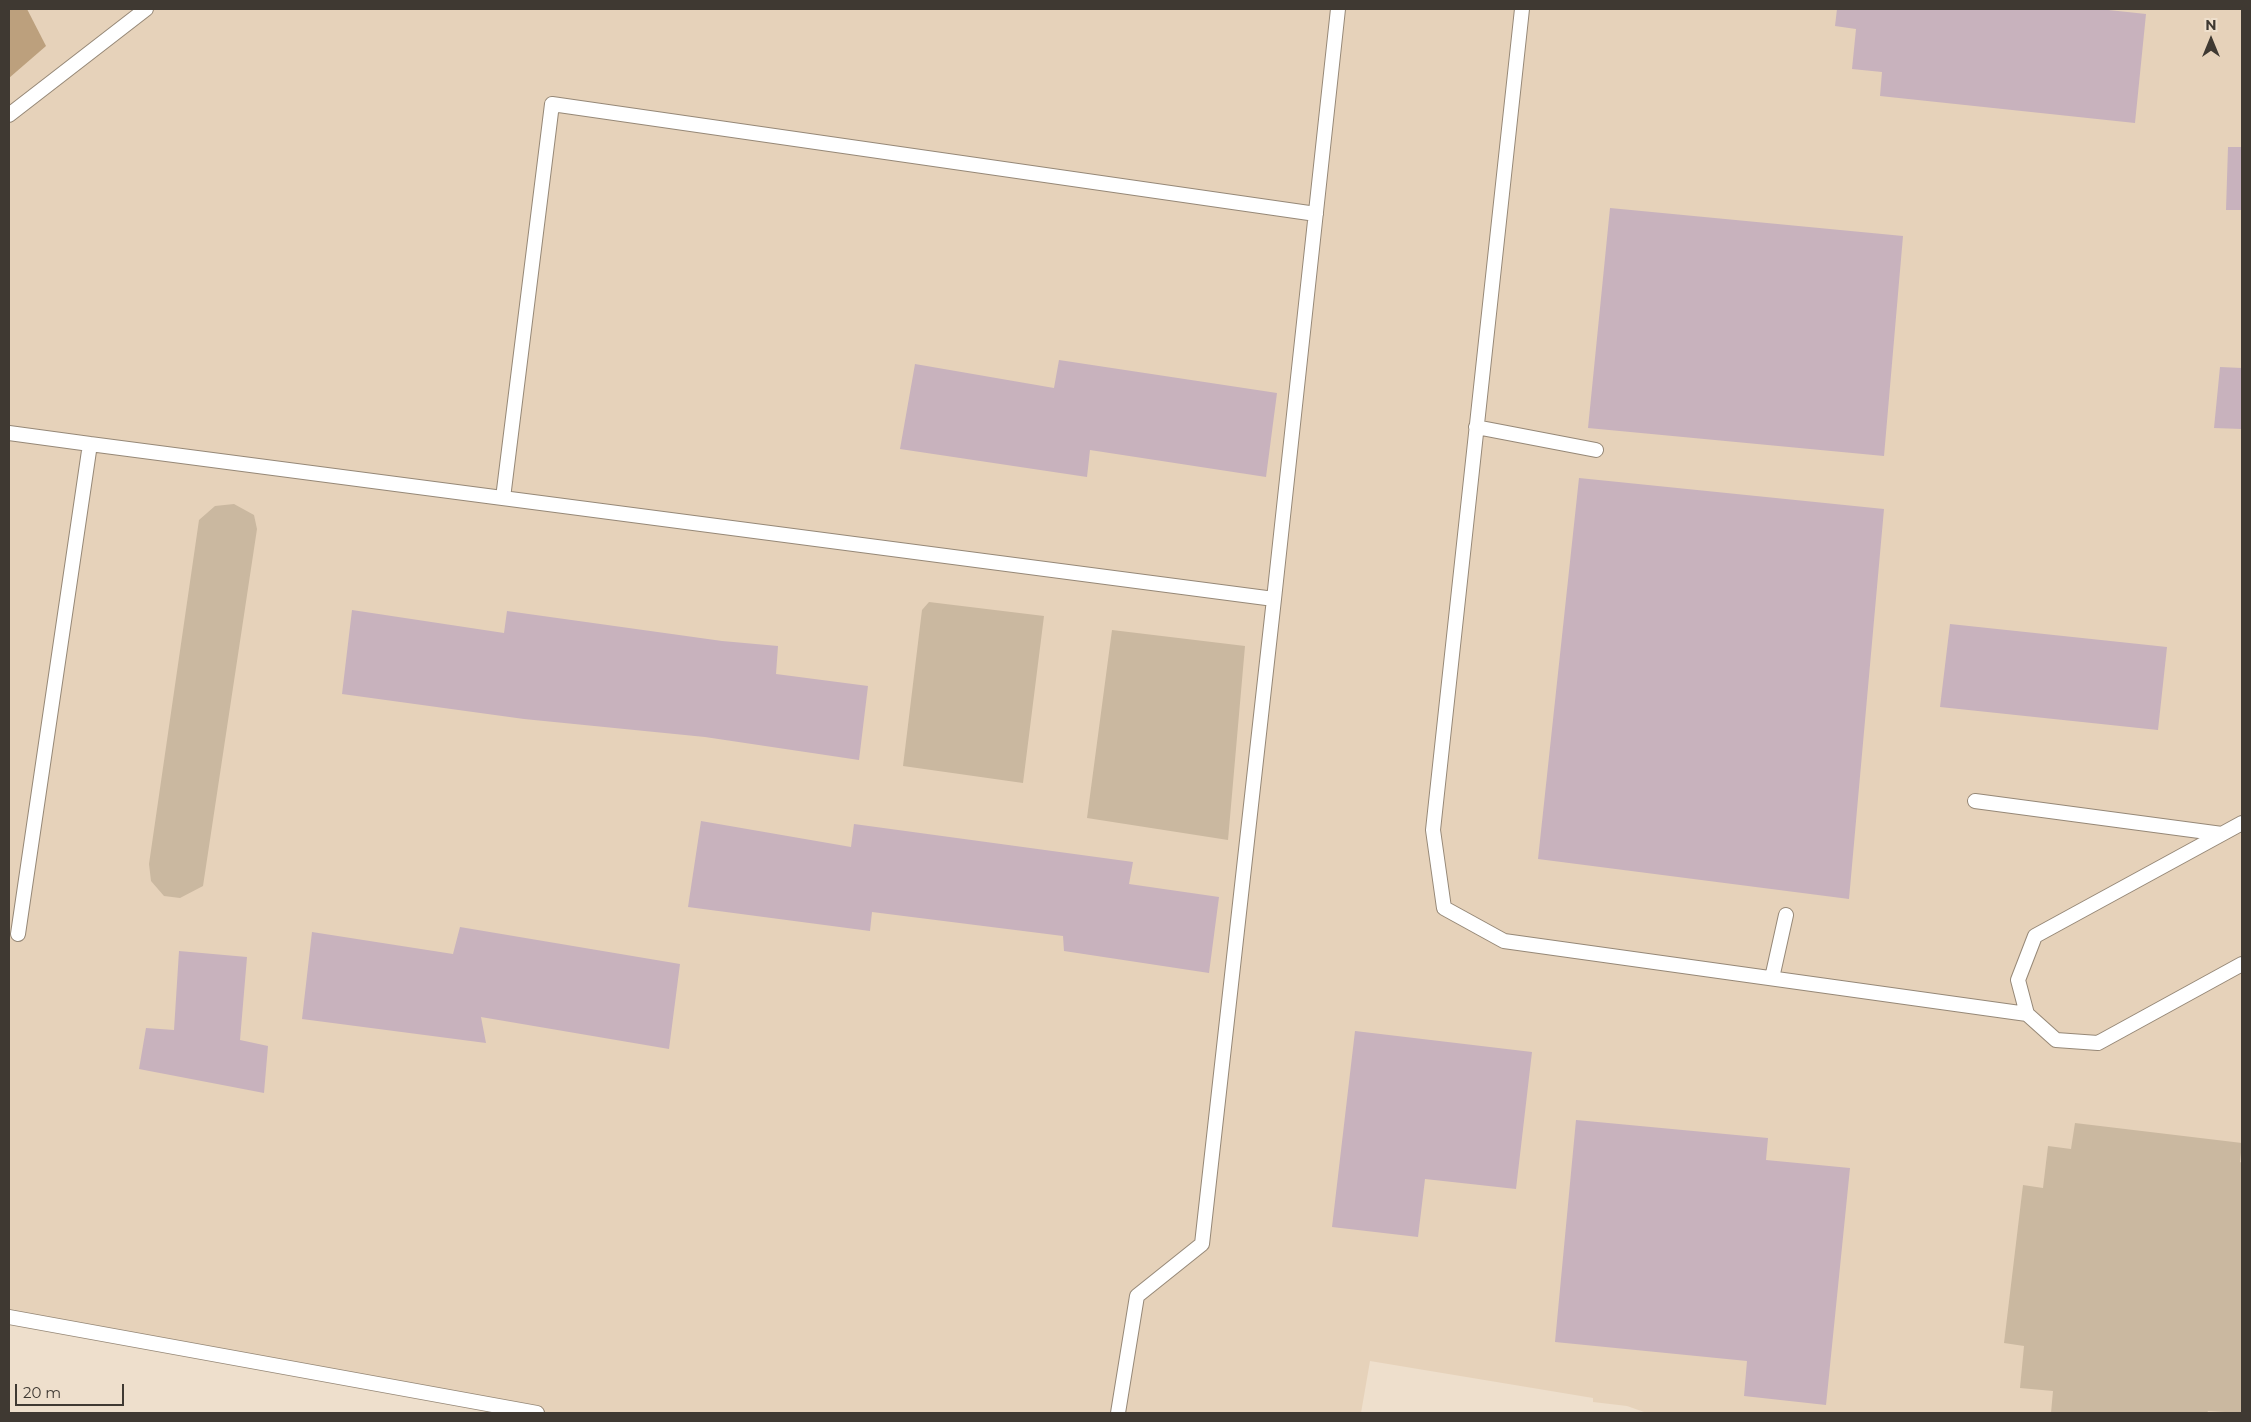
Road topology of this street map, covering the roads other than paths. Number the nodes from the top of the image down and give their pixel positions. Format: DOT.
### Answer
graph roads {
  1 [pos="146,9"];
  2 [pos="1338,9"];
  3 [pos="1522,9"];
  4 [pos="9,115"];
  5 [pos="1316,214"];
  6 [pos="1476,427"];
  7 [pos="9,433"];
  8 [pos="90,444"];
  9 [pos="1596,450"];
  10 [pos="503,498"];
  11 [pos="1274,599"];
  12 [pos="1975,801"];
  13 [pos="2242,823"];
  14 [pos="2222,834"];
  15 [pos="1786,915"];
  16 [pos="18,934"];
  17 [pos="2242,964"];
  18 [pos="1772,978"];
  19 [pos="2027,1014"];
  20 [pos="9,1317"];
  21 [pos="537,1413"];
  22 [pos="1118,1413"];
  1 -- 4 [label="lane"];
  2 -- 5 [label="lane"];
  3 -- 6 [label="lane"];
  5 -- 10 [label="lane"];
  5 -- 11 [label="lane"];
  6 -- 9 [label="lane"];
  6 -- 18 [label="lane"];
  7 -- 8 [label="lane"];
  8 -- 10 [label="lane"];
  8 -- 16 [label="lane"];
  10 -- 11 [label="lane"];
  11 -- 22 [label="lane"];
  12 -- 14 [label="lane"];
  13 -- 14 [label="lane"];
  14 -- 19 [label="lane"];
  15 -- 18 [label="lane"];
  17 -- 19 [label="lane"];
  18 -- 19 [label="lane"];
  20 -- 21 [label="lane"];
}
